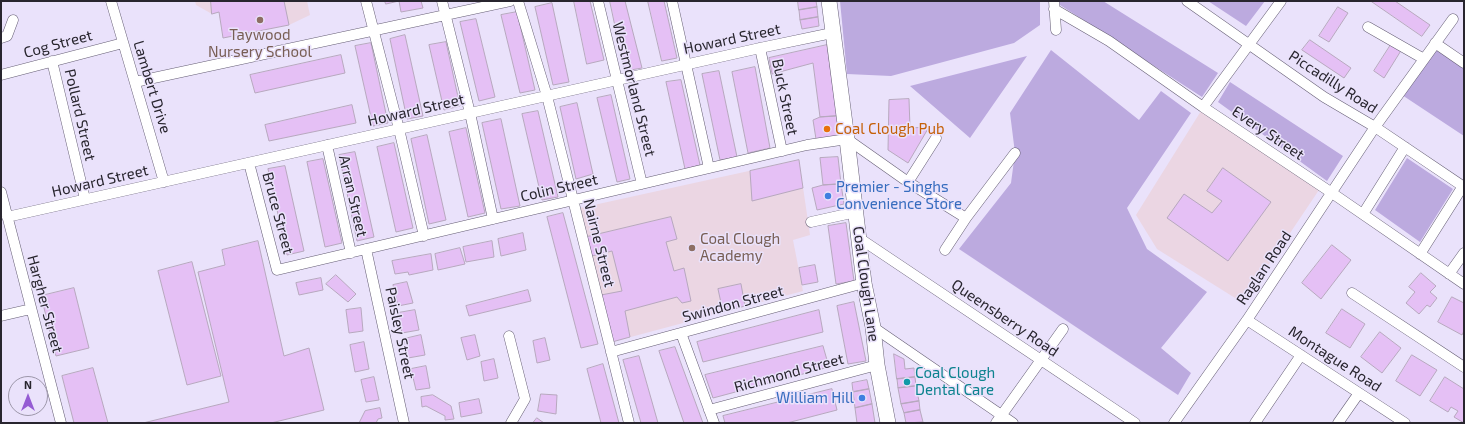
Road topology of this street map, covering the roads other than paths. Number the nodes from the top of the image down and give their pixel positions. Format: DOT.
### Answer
graph roads {
  1 [pos="111,1"];
  2 [pos="366,1"];
  3 [pos="442,1"];
  4 [pos="510,1"];
  5 [pos="518,1"];
  6 [pos="598,1"];
  7 [pos="672,1"];
  8 [pos="829,1"];
  9 [pos="1187,1"];
  10 [pos="1281,1"];
  11 [pos="1054,5"];
  12 [pos="445,14"];
  13 [pos="1452,19"];
  14 [pos="12,20"];
  15 [pos="1368,26"];
  16 [pos="1056,30"];
  17 [pos="374,31"];
  18 [pos="832,33"];
  19 [pos="1,38"];
  20 [pos="123,43"];
  21 [pos="1435,43"];
  22 [pos="1248,44"];
  23 [pos="760,48"];
  24 [pos="1424,59"];
  25 [pos="52,61"];
  26 [pos="1464,63"];
  27 [pos="685,65"];
  28 [pos="1,75"];
  29 [pos="617,80"];
  30 [pos="135,82"];
  31 [pos="547,96"];
  32 [pos="1203,107"];
  33 [pos="470,113"];
  34 [pos="1375,127"];
  35 [pos="399,129"];
  36 [pos="936,138"];
  37 [pos="847,139"];
  38 [pos="327,145"];
  39 [pos="1405,147"];
  40 [pos="782,151"];
  41 [pos="1015,153"];
  42 [pos="249,163"];
  43 [pos="709,168"];
  44 [pos="164,182"];
  45 [pos="908,182"];
  46 [pos="642,184"];
  47 [pos="1463,186"];
  48 [pos="1,192"];
  49 [pos="1332,193"];
  50 [pos="85,199"];
  51 [pos="573,200"];
  52 [pos="856,212"];
  53 [pos="1363,214"];
  54 [pos="7,217"];
  55 [pos="966,218"];
  56 [pos="493,219"];
  57 [pos="811,222"];
  58 [pos="424,236"];
  59 [pos="860,238"];
  60 [pos="366,249"];
  61 [pos="945,250"];
  62 [pos="351,253"];
  63 [pos="1464,253"];
  64 [pos="1420,254"];
  65 [pos="277,270"];
  66 [pos="1449,274"];
  67 [pos="864,284"];
  68 [pos="1464,284"];
  69 [pos="1352,293"];
  70 [pos="31,309"];
  71 [pos="1,316"];
  72 [pos="1247,320"];
  73 [pos="873,327"];
  74 [pos="1063,329"];
  75 [pos="681,334"];
  76 [pos="509,336"];
  77 [pos="610,352"];
  78 [pos="1301,355"];
  79 [pos="1041,360"];
  80 [pos="877,365"];
  81 [pos="1464,367"];
  82 [pos="1359,393"];
  83 [pos="709,410"];
  84 [pos="999,419"];
  85 [pos="60,423"];
  86 [pos="404,423"];
  87 [pos="512,423"];
  88 [pos="629,423"];
  89 [pos="714,423"];
  90 [pos="888,423"];
  91 [pos="1013,423"];
  92 [pos="1135,423"];
  93 [pos="1174,423"];
  94 [pos="1255,423"];
  95 [pos="1338,423"];
  96 [pos="1405,423"];
  1 -- 20 [label="street, Lambert Drive"];
  2 -- 17 [label="street"];
  3 -- 12 [label="street"];
  4 -- 12 [label="street"];
  5 -- 31 [label="street, Nairne Street"];
  6 -- 29 [label="street, Westmorland Street"];
  7 -- 27 [label="street"];
  8 -- 18 [label="main road, Coal Clough Lane"];
  9 -- 22 [label="street, Piccadilly Road"];
  10 -- 22 [label="street"];
  11 -- 16 [label="street"];
  11 -- 32 [label="street, Every Street"];
  12 -- 17 [label="street"];
  12 -- 33 [label="street"];
  13 -- 21 [label="street, Raglan Road"];
  14 -- 19 [label="street"];
  15 -- 24 [label="street"];
  17 -- 30 [label="street"];
  17 -- 35 [label="street"];
  18 -- 23 [label="street, Howard Street"];
  18 -- 37 [label="main road, Coal Clough Lane"];
  20 -- 25 [label="street, Cog Street"];
  20 -- 30 [label="street, Lambert Drive"];
  21 -- 24 [label="street, Raglan Road"];
  21 -- 26 [label="street"];
  22 -- 32 [label="street"];
  22 -- 34 [label="street, Piccadilly Road"];
  23 -- 27 [label="street, Howard Street"];
  23 -- 40 [label="street, Buck Street"];
  24 -- 34 [label="street, Raglan Road"];
  25 -- 28 [label="street, Cog Street"];
  25 -- 50 [label="street, Pollard Street"];
  27 -- 29 [label="street, Howard Street"];
  27 -- 43 [label="street"];
  29 -- 31 [label="street, Howard Street"];
  29 -- 46 [label="street, Westmorland Street"];
  30 -- 44 [label="street, Lambert Drive"];
  31 -- 33 [label="street, Howard Street"];
  31 -- 51 [label="street, Nairne Street"];
  32 -- 49 [label="street, Every Street"];
  33 -- 35 [label="street, Howard Street"];
  33 -- 56 [label="street"];
  34 -- 39 [label="street, Piccadilly Road"];
  34 -- 49 [label="street, Raglan Road"];
  35 -- 38 [label="street, Howard Street"];
  35 -- 58 [label="street"];
  36 -- 45 [label="street"];
  37 -- 40 [label="street, Colin Street"];
  37 -- 45 [label="street"];
  37 -- 52 [label="main road, Coal Clough Lane"];
  38 -- 42 [label="street, Howard Street"];
  38 -- 62 [label="street, Arran Street"];
  39 -- 47 [label="street, Piccadilly Road"];
  39 -- 53 [label="street"];
  40 -- 43 [label="street, Colin Street"];
  41 -- 55 [label="street"];
  42 -- 44 [label="street, Howard Street"];
  42 -- 65 [label="street, Bruce Street"];
  43 -- 46 [label="street, Colin Street"];
  44 -- 50 [label="street, Howard Street"];
  45 -- 55 [label="street"];
  46 -- 51 [label="street, Colin Street"];
  47 -- 64 [label="street"];
  48 -- 54 [label="street, Hargher Street"];
  49 -- 53 [label="street, Every Street"];
  49 -- 72 [label="street, Raglan Road"];
  50 -- 54 [label="street, Howard Street"];
  51 -- 56 [label="street, Colin Street"];
  51 -- 77 [label="street, Nairne Street"];
  52 -- 57 [label="street"];
  52 -- 59 [label="main road, Coal Clough Lane"];
  53 -- 64 [label="street, Every Street"];
  54 -- 70 [label="street, Hargher Street"];
  55 -- 61 [label="street"];
  56 -- 58 [label="street, Colin Street"];
  58 -- 60 [label="street, Colin Street"];
  59 -- 67 [label="main road, Coal Clough Lane"];
  59 -- 79 [label="street, Queensberry Road"];
  60 -- 62 [label="street, Colin Street"];
  60 -- 86 [label="street, Paisley Street"];
  62 -- 65 [label="street, Colin Street"];
  63 -- 66 [label="street"];
  64 -- 66 [label="street, Every Street"];
  66 -- 68 [label="street, Every Street"];
  67 -- 73 [label="main road, Coal Clough Lane"];
  67 -- 75 [label="street, Swindon Street"];
  69 -- 81 [label="street"];
  70 -- 71 [label="street"];
  70 -- 85 [label="street, Hargher Street"];
  72 -- 78 [label="street, Montague Road"];
  72 -- 93 [label="street, Raglan Road"];
  73 -- 80 [label="main road, Coal Clough Lane"];
  73 -- 84 [label="street"];
  74 -- 79 [label="street"];
  75 -- 77 [label="street, Swindon Street"];
  75 -- 83 [label="street"];
  76 -- 87 [label="street"];
  77 -- 88 [label="street, Nairne Street"];
  78 -- 82 [label="street, Montague Road"];
  78 -- 94 [label="street"];
  79 -- 84 [label="street"];
  79 -- 92 [label="street, Queensberry Road"];
  80 -- 83 [label="street, Richmond Street"];
  80 -- 90 [label="main road, Coal Clough Lane"];
  82 -- 95 [label="street"];
  82 -- 96 [label="street, Montague Road"];
  83 -- 89 [label="street"];
  84 -- 91 [label="street"];
}
